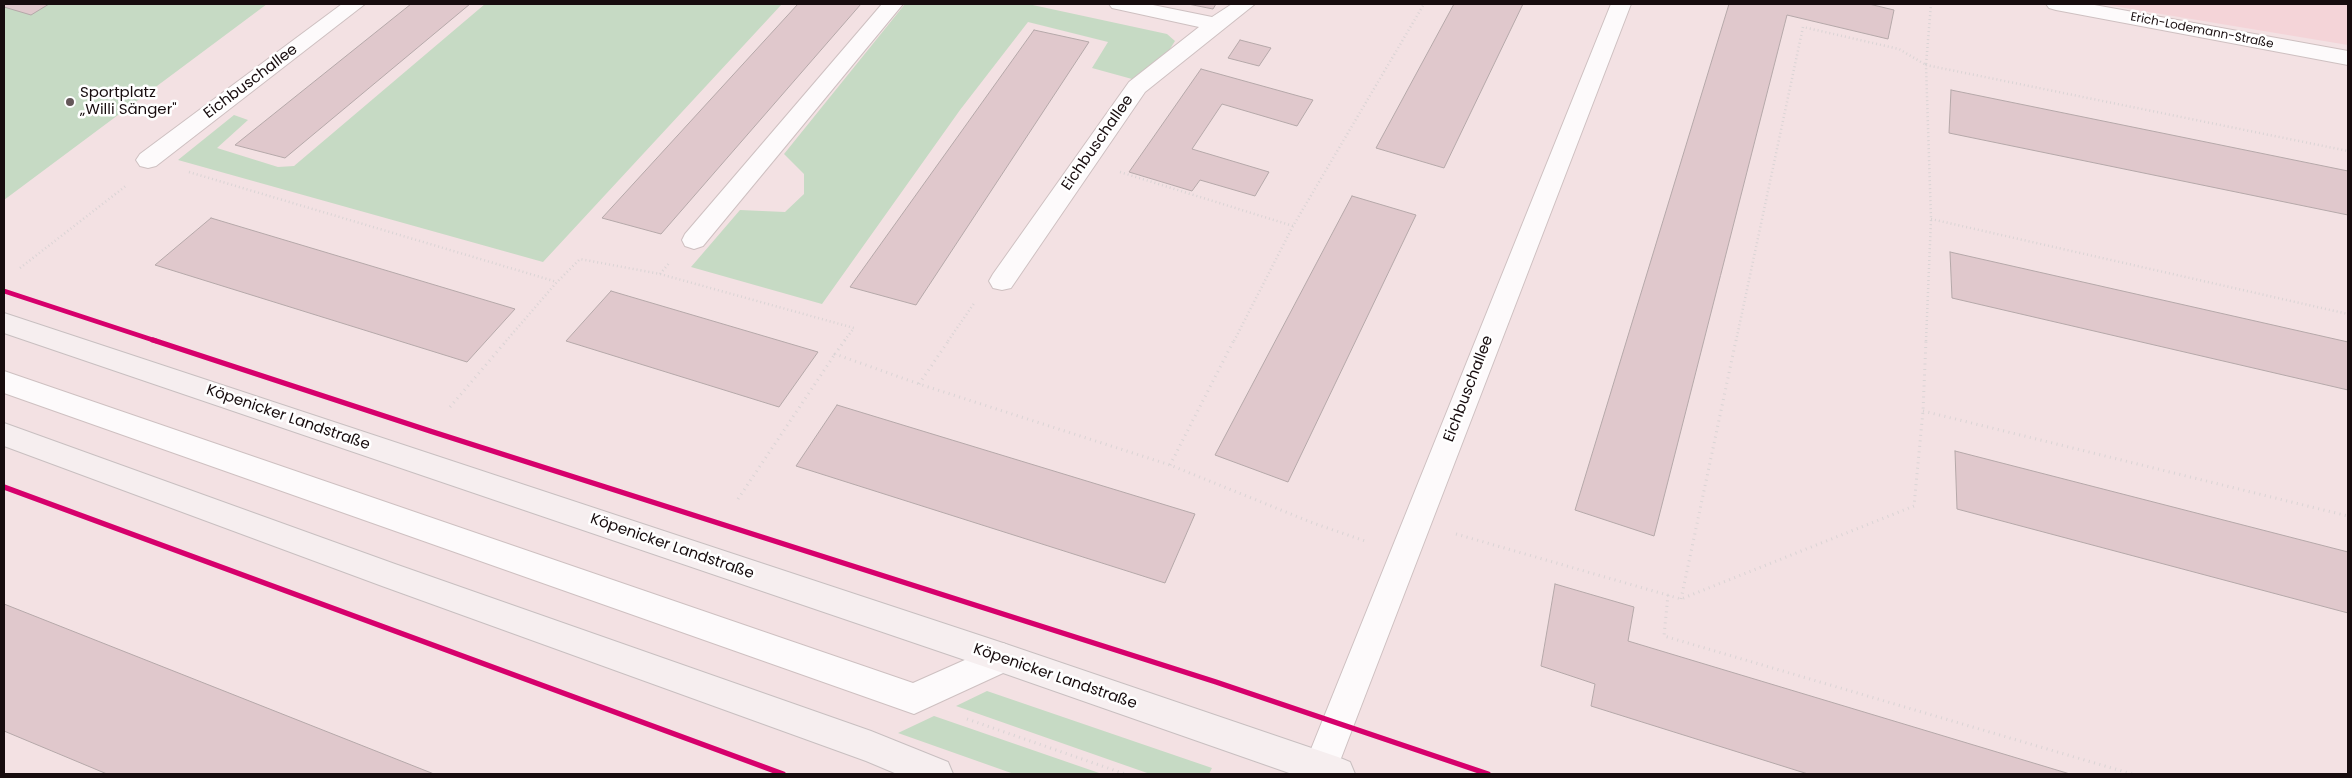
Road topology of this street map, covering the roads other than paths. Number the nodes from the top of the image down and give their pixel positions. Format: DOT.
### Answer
graph roads {
  1 [pos="355,4"];
  2 [pos="892,4"];
  3 [pos="1119,4"];
  4 [pos="1245,4"];
  5 [pos="1621,4"];
  6 [pos="2056,4"];
  7 [pos="1216,24"];
  8 [pos="2348,58"];
  9 [pos="148,160"];
  10 [pos="694,240"];
  11 [pos="1002,281"];
  12 [pos="4,323"];
  13 [pos="4,382"];
  14 [pos="4,434"];
  15 [pos="1003,658"];
  16 [pos="1325,772"];
  17 [pos="936,774"];
  1 -- 9 [label="street, Eichbuschallee"];
  2 -- 10 [label="street"];
  3 -- 7 [label="street"];
  4 -- 7 [label="street, Eichbuschallee"];
  5 -- 16 [label="street, Eichbuschallee"];
  6 -- 8 [label="street, Erich-Lodemann-Straße"];
  7 -- 11 [label="street, Eichbuschallee"];
  12 -- 15 [label="main road, Köpenicker Landstraße"];
  13 -- 15 [label="street"];
  14 -- 17 [label="main road"];
  15 -- 16 [label="main road, Köpenicker Landstraße"];
}
